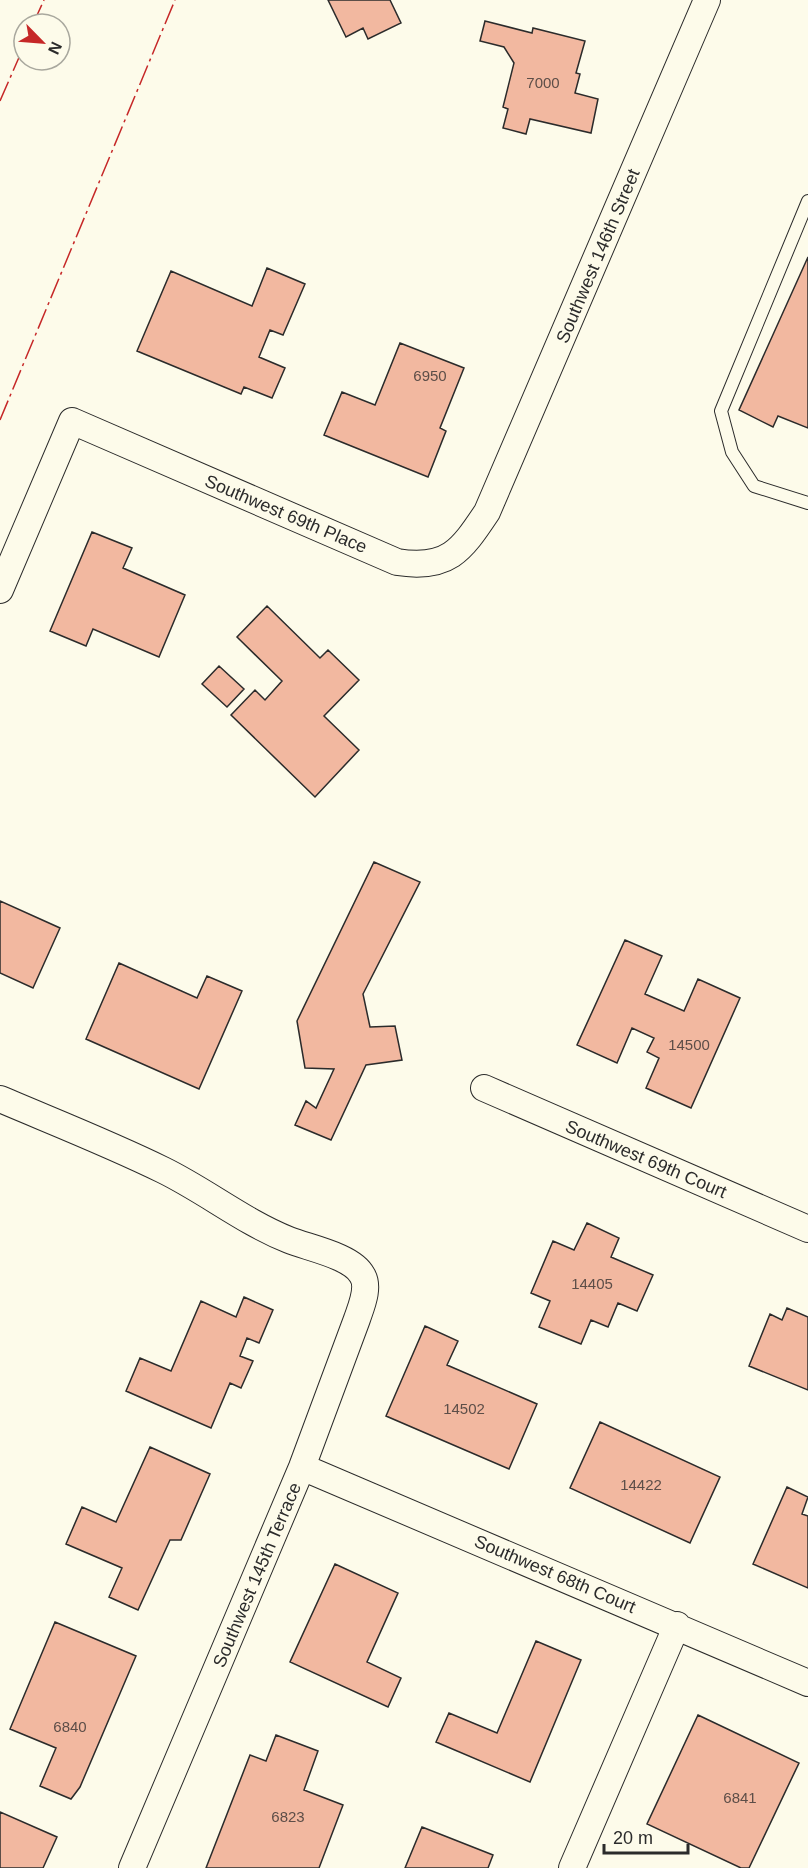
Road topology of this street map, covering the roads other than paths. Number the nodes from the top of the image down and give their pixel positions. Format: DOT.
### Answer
graph roads {
  1 [pos="707,0"];
  2 [pos="808,201"];
  3 [pos="808,503"];
  4 [pos="488,512"];
  5 [pos="0,590"];
  6 [pos="484,1088"];
  7 [pos="0,1099"];
  8 [pos="808,1229"];
  9 [pos="302,1467"];
  10 [pos="676,1625"];
  11 [pos="808,1683"];
  12 [pos="132,1868"];
  13 [pos="572,1868"];
  1 -- 4 [label="street, Southwest 146th Street"];
  2 -- 3 [label="lane"];
  4 -- 5 [label="street, Southwest 69th Place"];
  6 -- 8 [label="street, Southwest 69th Court"];
  7 -- 9 [label="street, Southwest 145th Terrace"];
  9 -- 10 [label="street, Southwest 68th Court"];
  9 -- 12 [label="street, Southwest 145th Terrace"];
  10 -- 11 [label="street, Southwest 68th Court"];
  10 -- 13 [label="street"];
}
